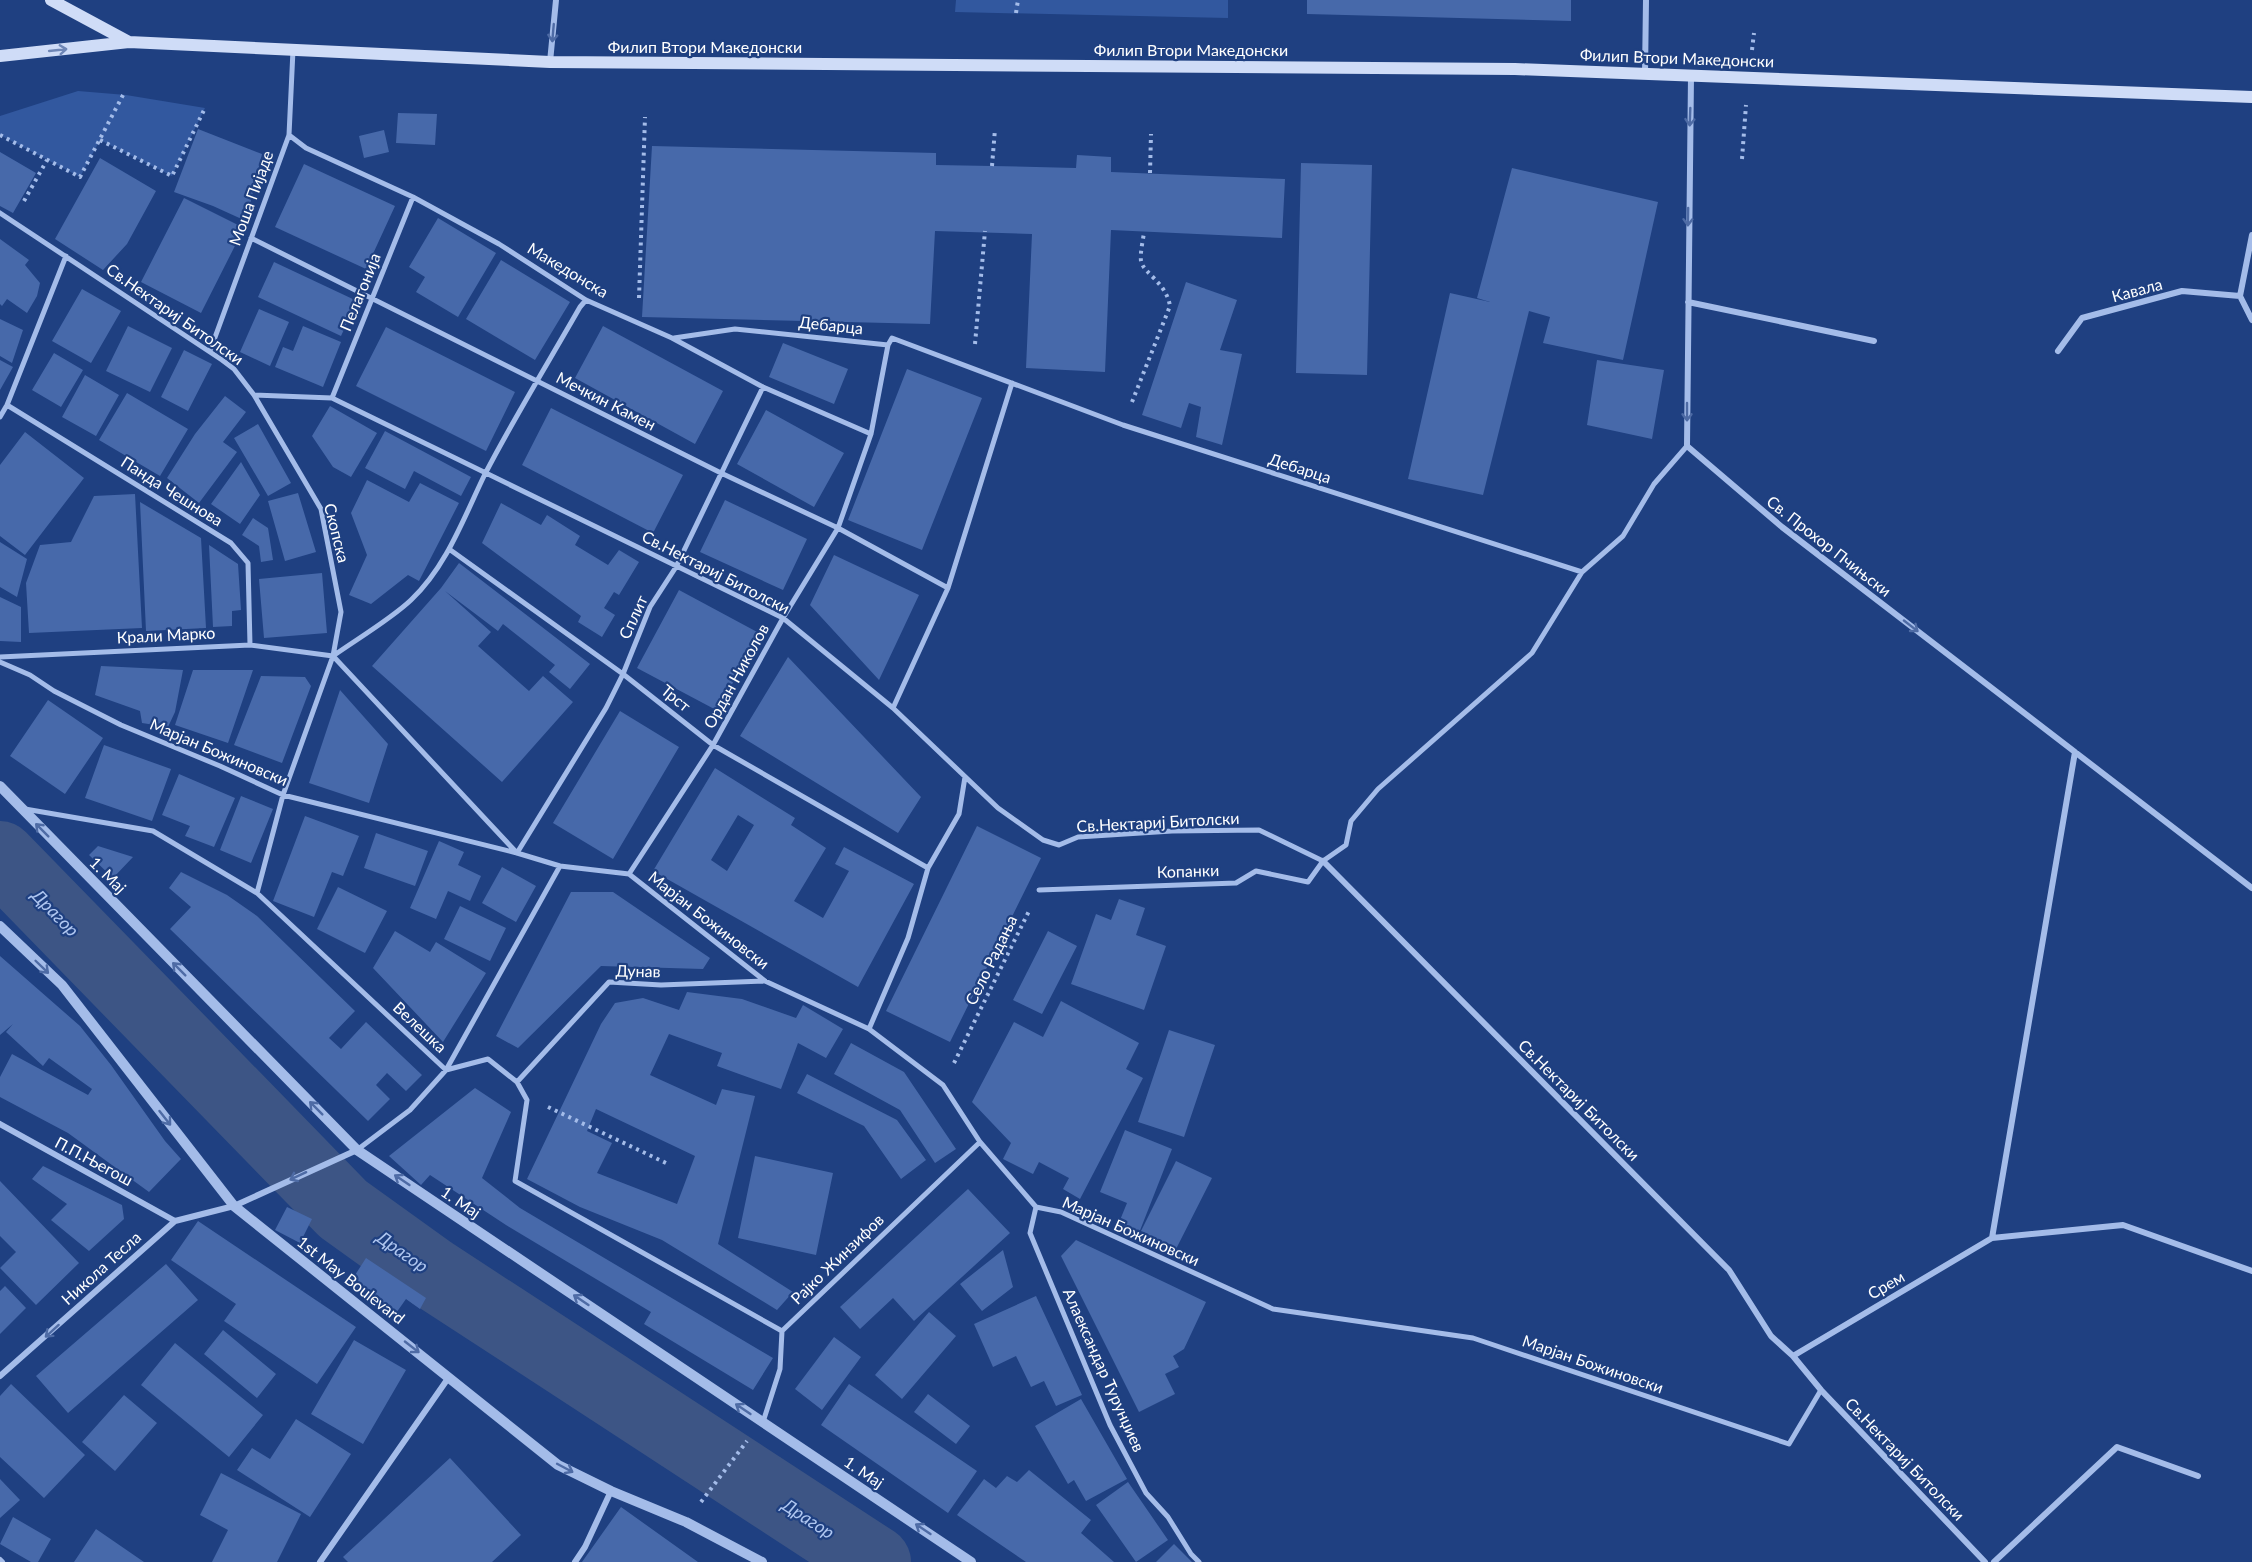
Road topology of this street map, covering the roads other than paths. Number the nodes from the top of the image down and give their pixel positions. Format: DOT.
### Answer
graph roads {
  1 [pos="51,0"];
  2 [pos="556,0"];
  3 [pos="1646,0"];
  4 [pos="129,42"];
  5 [pos="293,50"];
  6 [pos="0,56"];
  7 [pos="550,62"];
  8 [pos="1645,74"];
  9 [pos="1691,76"];
  10 [pos="2252,97"];
  11 [pos="289,135"];
  12 [pos="414,197"];
  13 [pos="0,213"];
  14 [pos="2252,235"];
  15 [pos="251,238"];
  16 [pos="66,256"];
  17 [pos="2240,296"];
  18 [pos="372,298"];
  19 [pos="586,300"];
  20 [pos="1688,302"];
  21 [pos="2252,320"];
  22 [pos="672,338"];
  23 [pos="1874,341"];
  24 [pos="888,345"];
  25 [pos="210,351"];
  26 [pos="2058,351"];
  27 [pos="537,381"];
  28 [pos="1012,383"];
  29 [pos="763,387"];
  30 [pos="254,395"];
  31 [pos="332,398"];
  32 [pos="7,405"];
  33 [pos="0,417"];
  34 [pos="871,434"];
  35 [pos="1687,446"];
  36 [pos="486,473"];
  37 [pos="721,473"];
  38 [pos="838,528"];
  39 [pos="449,549"];
  40 [pos="676,567"];
  41 [pos="1582,572"];
  42 [pos="948,588"];
  43 [pos="783,618"];
  44 [pos="250,645"];
  45 [pos="333,656"];
  46 [pos="0,657"];
  47 [pos="0,662"];
  48 [pos="623,674"];
  49 [pos="893,708"];
  50 [pos="713,746"];
  51 [pos="2075,752"];
  52 [pos="965,777"];
  53 [pos="0,786"];
  54 [pos="283,795"];
  55 [pos="21,808"];
  56 [pos="517,853"];
  57 [pos="1323,861"];
  58 [pos="560,866"];
  59 [pos="928,868"];
  60 [pos="629,874"];
  61 [pos="2252,888"];
  62 [pos="1039,890"];
  63 [pos="256,893"];
  64 [pos="0,926"];
  65 [pos="765,981"];
  66 [pos="869,1029"];
  67 [pos="446,1070"];
  68 [pos="517,1082"];
  69 [pos="0,1124"];
  70 [pos="980,1142"];
  71 [pos="357,1150"];
  72 [pos="234,1206"];
  73 [pos="1036,1208"];
  74 [pos="176,1221"];
  75 [pos="1992,1238"];
  76 [pos="2252,1271"];
  77 [pos="782,1331"];
  78 [pos="1793,1356"];
  79 [pos="449,1376"];
  80 [pos="0,1377"];
  81 [pos="1821,1390"];
  82 [pos="762,1422"];
  83 [pos="2198,1476"];
  84 [pos="611,1491"];
  85 [pos="320,1562"];
  86 [pos="575,1562"];
  87 [pos="762,1562"];
  88 [pos="971,1562"];
  89 [pos="1199,1562"];
  90 [pos="1985,1562"];
  91 [pos="1994,1562"];
  1 -- 4 [label="main road, Филип Втори Македонски"];
  2 -- 7 [label="street, one-way"];
  3 -- 8 [label="street"];
  4 -- 5 [label="main road, Филип Втори Македонски"];
  6 -- 4 [label="main road, Филип Втори Македонски, one-way"];
  5 -- 7 [label="main road, Филип Втори Македонски"];
  5 -- 11 [label="street, Моша Пијаде"];
  7 -- 8 [label="main road, Филип Втори Македонски"];
  8 -- 9 [label="main road, Филип Втори Македонски"];
  9 -- 10 [label="main road, Филип Втори Македонски"];
  9 -- 20 [label="street, one-way"];
  11 -- 12 [label="street, Македонска"];
  11 -- 15 [label="street, Моша Пијаде"];
  12 -- 18 [label="street, Пелагонија"];
  12 -- 19 [label="street, Македонска"];
  13 -- 16 [label="street, Св.Нектариј Битолски"];
  14 -- 17 [label="street"];
  15 -- 18 [label="street, Мечкин Камен"];
  15 -- 25 [label="street, Моша Пијаде"];
  16 -- 25 [label="street, Св.Нектариј Битолски"];
  16 -- 32 [label="street"];
  17 -- 21 [label="street"];
  17 -- 26 [label="street, Кавала"];
  18 -- 27 [label="street, Мечкин Камен"];
  18 -- 31 [label="street, Пелагонија"];
  19 -- 22 [label="street, Македонска"];
  19 -- 27 [label="street"];
  20 -- 23 [label="street"];
  20 -- 35 [label="street, one-way"];
  22 -- 24 [label="street, Дебарца"];
  22 -- 29 [label="street, Македонска"];
  24 -- 28 [label="street, Дебарца"];
  24 -- 34 [label="street, Ордан Николов"];
  25 -- 30 [label="street, Св.Нектариј Битолски"];
  27 -- 36 [label="street"];
  27 -- 37 [label="street, Мечкин Камен"];
  28 -- 41 [label="street, Дебарца"];
  28 -- 42 [label="street"];
  29 -- 34 [label="street, Македонска"];
  29 -- 37 [label="street, Сплит"];
  30 -- 31 [label="street, Св.Нектариј Битолски"];
  30 -- 45 [label="street, Скопска"];
  31 -- 36 [label="street, Св.Нектариј Битолски"];
  32 -- 33 [label="street"];
  32 -- 44 [label="street, Панда Чешнова"];
  34 -- 38 [label="street, Ордан Николов"];
  35 -- 41 [label="street"];
  35 -- 51 [label="street, Св. Прохор Пчињски, one-way"];
  36 -- 39 [label="street"];
  36 -- 40 [label="street, Св.Нектариј Битолски"];
  37 -- 38 [label="street, Мечкин Камен"];
  37 -- 40 [label="street, Сплит"];
  38 -- 42 [label="street, Мечкин Камен"];
  38 -- 43 [label="street, Ордан Николов"];
  39 -- 45 [label="street"];
  39 -- 48 [label="street, Трст"];
  40 -- 43 [label="street, Св.Нектариј Битолски"];
  40 -- 48 [label="street, Сплит"];
  41 -- 57 [label="street"];
  42 -- 49 [label="street"];
  43 -- 49 [label="street, Св.Нектариј Битолски"];
  43 -- 50 [label="street, Ордан Николов"];
  44 -- 45 [label="street, Крали Марко"];
  44 -- 46 [label="street, Крали Марко"];
  45 -- 54 [label="street, Скопска"];
  45 -- 56 [label="street"];
  47 -- 54 [label="street, Марјан Божиновски"];
  48 -- 50 [label="street, Трст"];
  48 -- 56 [label="street, Сплит"];
  49 -- 52 [label="street, Св.Нектариј Битолски"];
  50 -- 59 [label="street, Трст"];
  50 -- 60 [label="street, Ордан Николов"];
  51 -- 61 [label="street, Св. Прохор Пчињски"];
  51 -- 75 [label="street"];
  52 -- 57 [label="street, Св.Нектариј Битолски"];
  52 -- 59 [label="street"];
  53 -- 55 [label="street, 1. Мај"];
  54 -- 56 [label="street, Марјан Божиновски"];
  54 -- 63 [label="street, Скопска"];
  55 -- 63 [label="street, Велешка"];
  71 -- 55 [label="street, 1. Мај, one-way"];
  56 -- 58 [label="street, Марјан Божиновски"];
  57 -- 62 [label="street, Копанки"];
  57 -- 78 [label="street, Св.Нектариј Битолски"];
  58 -- 60 [label="street, Марјан Божиновски"];
  58 -- 67 [label="street"];
  59 -- 66 [label="street"];
  60 -- 65 [label="street, Марјан Божиновски"];
  63 -- 67 [label="street, Велешка"];
  64 -- 72 [label="street, 1st May Boulevard, one-way"];
  65 -- 66 [label="street, Марјан Божиновски"];
  65 -- 68 [label="street, Дунав"];
  66 -- 70 [label="street, Марјан Божиновски"];
  67 -- 68 [label="street, Велешка"];
  67 -- 71 [label="street"];
  68 -- 77 [label="street, Велешка"];
  69 -- 74 [label="street, П.П.Његош"];
  70 -- 73 [label="street, Марјан Божиновски"];
  70 -- 77 [label="street, Рајко Жинзифов"];
  71 -- 72 [label="street, Никола Тесла, one-way"];
  82 -- 71 [label="street, 1. Мај, one-way"];
  72 -- 74 [label="street, Никола Тесла"];
  72 -- 79 [label="street, 1st May Boulevard, one-way"];
  73 -- 81 [label="street, Марјан Божиновски"];
  73 -- 89 [label="street, Алаександар Турунџиев"];
  74 -- 80 [label="street, Никола Тесла, one-way"];
  75 -- 76 [label="street"];
  75 -- 78 [label="street, Срем"];
  77 -- 82 [label="street"];
  78 -- 81 [label="street, Св.Нектариј Битолски"];
  79 -- 84 [label="street, 1st May Boulevard, one-way"];
  79 -- 85 [label="street"];
  81 -- 90 [label="street, Св.Нектариј Битолски"];
  88 -- 82 [label="street, 1. Мај, one-way"];
  83 -- 91 [label="street"];
  84 -- 86 [label="street"];
  84 -- 87 [label="street, 1st May Boulevard"];
}
